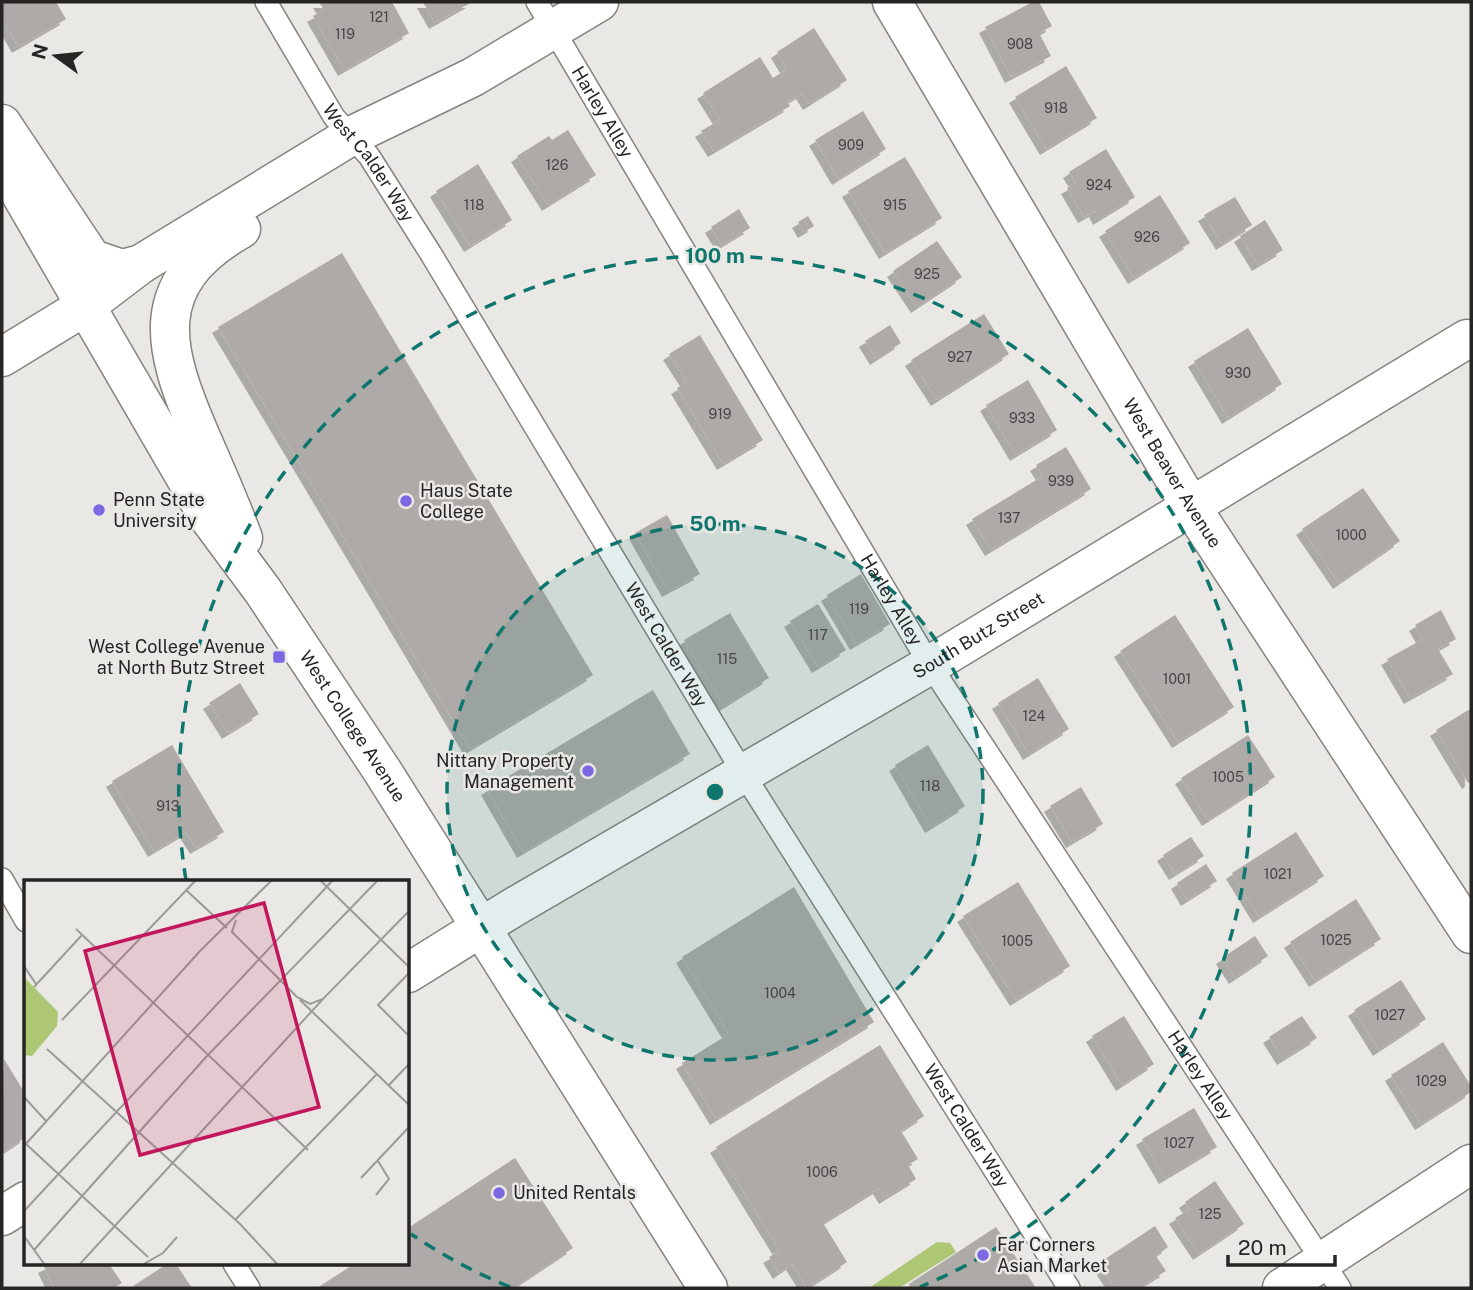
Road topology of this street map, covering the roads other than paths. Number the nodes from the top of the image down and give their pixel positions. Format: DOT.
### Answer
graph roads {
  1 [pos="266,2"];
  2 [pos="599,2"];
  3 [pos="892,2"];
  4 [pos="545,15"];
  5 [pos="2,124"];
  6 [pos="360,146"];
  7 [pos="2,162"];
  8 [pos="141,264"];
  9 [pos="87,305"];
  10 [pos="1469,337"];
  11 [pos="2,357"];
  12 [pos="1190,505"];
  13 [pos="263,591"];
  14 [pos="930,665"];
  15 [pos="745,776"];
  16 [pos="2,879"];
  17 [pos="24,918"];
  18 [pos="481,928"];
  19 [pos="1471,934"];
  20 [pos="410,972"];
  21 [pos="1471,1164"];
  22 [pos="24,1202"];
  23 [pos="2,1216"];
  24 [pos="235,1266"];
  25 [pos="1331,1275"];
  26 [pos="249,1288"];
  27 [pos="708,1288"];
  28 [pos="1069,1288"];
  29 [pos="1282,1288"];
  1 -- 6 [label="lane, West Calder Way"];
  2 -- 4 [label="street"];
  3 -- 12 [label="street, West Beaver Avenue"];
  4 -- 6 [label="street"];
  4 -- 14 [label="lane, Harley Alley"];
  5 -- 8 [label="street"];
  6 -- 8 [label="street"];
  6 -- 13 [label="street"];
  6 -- 15 [label="lane, West Calder Way"];
  7 -- 9 [label="street, West College Avenue"];
  8 -- 9 [label="street"];
  9 -- 11 [label="street"];
  9 -- 13 [label="street, West College Avenue"];
  10 -- 12 [label="street, South Butz Street"];
  12 -- 14 [label="street, South Butz Street"];
  12 -- 19 [label="street, West Beaver Avenue"];
  13 -- 18 [label="street, West College Avenue"];
  14 -- 15 [label="street, South Butz Street"];
  14 -- 25 [label="lane, Harley Alley"];
  15 -- 18 [label="street, South Butz Street"];
  15 -- 28 [label="lane, West Calder Way"];
  16 -- 17 [label="lane"];
  18 -- 20 [label="street, South Butz Street"];
  18 -- 27 [label="street, West College Avenue"];
  21 -- 25 [label="street"];
  22 -- 23 [label="street"];
  24 -- 26 [label="lane"];
  25 -- 29 [label="street"];
}
